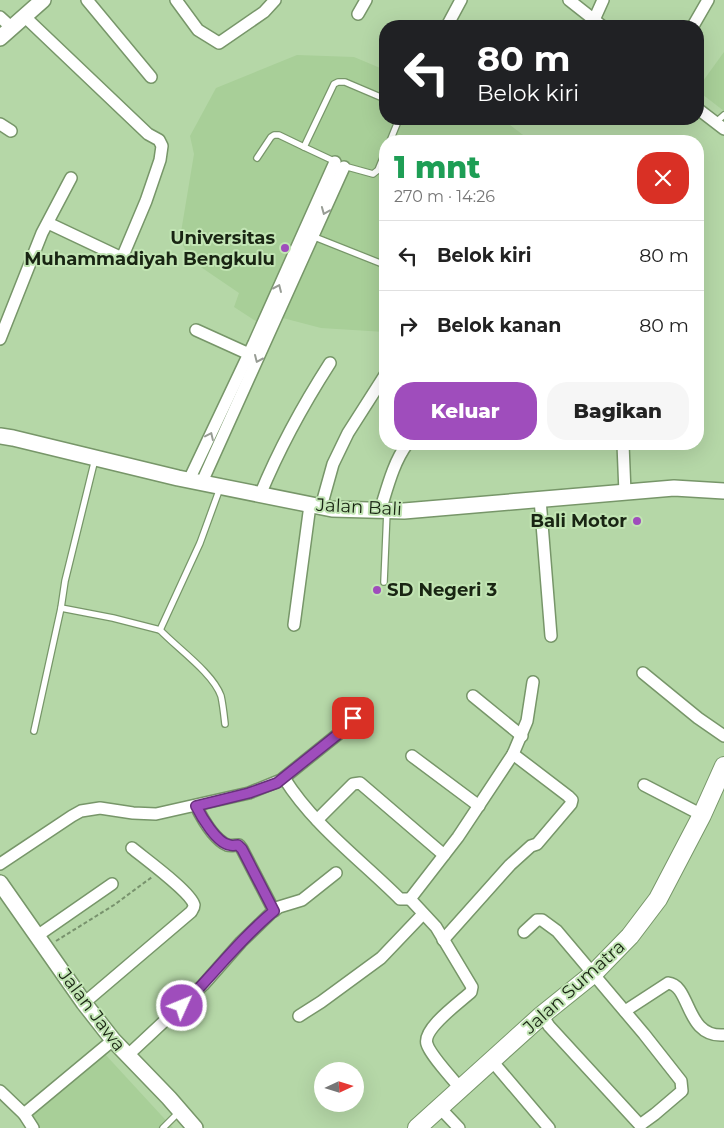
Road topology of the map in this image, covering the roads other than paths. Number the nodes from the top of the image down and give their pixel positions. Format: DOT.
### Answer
graph roads {
  1 [pos="87,0"];
  2 [pos="176,0"];
  3 [pos="275,0"];
  4 [pos="366,0"];
  5 [pos="461,0"];
  6 [pos="603,0"];
  7 [pos="704,1"];
  8 [pos="38,2"];
  9 [pos="575,2"];
  10 [pos="358,14"];
  11 [pos="24,16"];
  12 [pos="0,17"];
  13 [pos="450,20"];
  14 [pos="595,20"];
  15 [pos="599,20"];
  16 [pos="696,20"];
  17 [pos="6,34"];
  18 [pos="151,76"];
  19 [pos="379,96"];
  20 [pos="704,112"];
  21 [pos="721,122"];
  22 [pos="0,124"];
  23 [pos="11,131"];
  24 [pos="304,147"];
  25 [pos="257,158"];
  26 [pos="339,164"];
  27 [pos="379,168"];
  28 [pos="71,178"];
  29 [pos="48,223"];
  30 [pos="308,234"];
  31 [pos="379,263"];
  32 [pos="196,330"];
  33 [pos="0,339"];
  34 [pos="249,354"];
  35 [pos="330,363"];
  36 [pos="379,384"];
  37 [pos="0,436"];
  38 [pos="402,450"];
  39 [pos="623,450"];
  40 [pos="95,458"];
  41 [pos="196,481"];
  42 [pos="221,486"];
  43 [pos="724,491"];
  44 [pos="625,493"];
  45 [pos="260,495"];
  46 [pos="540,499"];
  47 [pos="315,506"];
  48 [pos="383,511"];
  49 [pos="384,582"];
  50 [pos="61,608"];
  51 [pos="294,625"];
  52 [pos="160,630"];
  53 [pos="551,636"];
  54 [pos="643,673"];
  55 [pos="533,682"];
  56 [pos="473,696"];
  57 [pos="353,718"];
  58 [pos="225,724"];
  59 [pos="34,731"];
  60 [pos="522,736"];
  61 [pos="724,736"];
  62 [pos="513,754"];
  63 [pos="412,756"];
  64 [pos="724,766"];
  65 [pos="286,781"];
  66 [pos="644,785"];
  67 [pos="479,806"];
  68 [pos="198,811"];
  69 [pos="702,815"];
  70 [pos="317,820"];
  71 [pos="132,848"];
  72 [pos="444,855"];
  73 [pos="0,864"];
  74 [pos="336,873"];
  75 [pos="0,882"];
  76 [pos="112,884"];
  77 [pos="410,899"];
  78 [pos="274,911"];
  79 [pos="423,914"];
  80 [pos="524,932"];
  81 [pos="443,940"];
  82 [pos="41,941"];
  83 [pos="593,974"];
  84 [pos="84,1003"];
  85 [pos="625,1012"];
  86 [pos="542,1015"];
  87 [pos="299,1016"];
  88 [pos="724,1035"];
  89 [pos="113,1040"];
  90 [pos="127,1056"];
  91 [pos="492,1061"];
  92 [pos="460,1088"];
  93 [pos="0,1091"];
  94 [pos="440,1108"];
  95 [pos="180,1111"];
  96 [pos="24,1114"];
  97 [pos="33,1128"];
  98 [pos="162,1128"];
  99 [pos="195,1128"];
  100 [pos="417,1128"];
  101 [pos="459,1128"];
  102 [pos="549,1128"];
  1 -- 18 [label="street"];
  2 -- 3 [label="street"];
  4 -- 10 [label="street"];
  5 -- 13 [label="street"];
  6 -- 15 [label="street"];
  7 -- 16 [label="street"];
  8 -- 11 [label="street"];
  9 -- 14 [label="street"];
  11 -- 17 [label="street"];
  11 -- 29 [label="street"];
  12 -- 17 [label="street"];
  19 -- 24 [label="lane"];
  20 -- 21 [label="street"];
  22 -- 23 [label="street"];
  24 -- 25 [label="lane"];
  24 -- 26 [label="lane"];
  26 -- 27 [label="lane"];
  26 -- 30 [label="street"];
  28 -- 29 [label="street"];
  29 -- 33 [label="street"];
  30 -- 31 [label="lane"];
  34 -- 30 [label="street, one-way"];
  30 -- 41 [label="street, one-way"];
  32 -- 34 [label="street"];
  41 -- 34 [label="street, one-way"];
  35 -- 45 [label="street"];
  36 -- 47 [label="street"];
  37 -- 40 [label="street, Jalan Bali"];
  38 -- 48 [label="street"];
  39 -- 44 [label="street"];
  40 -- 41 [label="street, Jalan Bali"];
  40 -- 50 [label="lane"];
  41 -- 42 [label="street, Jalan Bali"];
  42 -- 45 [label="street, Jalan Bali"];
  42 -- 52 [label="lane"];
  43 -- 44 [label="street, Jalan Bali"];
  44 -- 46 [label="street, Jalan Bali"];
  45 -- 47 [label="street, Jalan Bali"];
  46 -- 48 [label="street, Jalan Bali"];
  46 -- 53 [label="street"];
  47 -- 48 [label="street, Jalan Bali"];
  47 -- 51 [label="street"];
  48 -- 49 [label="lane"];
  50 -- 52 [label="lane"];
  50 -- 59 [label="lane"];
  52 -- 58 [label="lane"];
  54 -- 61 [label="street"];
  55 -- 60 [label="street"];
  56 -- 60 [label="street"];
  57 -- 65 [label="street"];
  60 -- 62 [label="street"];
  62 -- 67 [label="street"];
  62 -- 81 [label="street"];
  63 -- 67 [label="street"];
  64 -- 69 [label="main road, Jalan Sumatra"];
  65 -- 68 [label="street"];
  65 -- 70 [label="street"];
  66 -- 69 [label="street"];
  67 -- 72 [label="street"];
  68 -- 73 [label="street"];
  68 -- 78 [label="street"];
  69 -- 83 [label="main road, Jalan Sumatra"];
  70 -- 72 [label="street"];
  70 -- 77 [label="street"];
  71 -- 84 [label="street"];
  72 -- 77 [label="street"];
  74 -- 78 [label="street"];
  75 -- 82 [label="street, Jalan Jawa"];
  76 -- 82 [label="street"];
  77 -- 79 [label="street"];
  78 -- 90 [label="street"];
  79 -- 81 [label="street"];
  79 -- 87 [label="street"];
  80 -- 83 [label="street"];
  81 -- 92 [label="street"];
  82 -- 84 [label="street, Jalan Jawa"];
  83 -- 85 [label="street"];
  83 -- 86 [label="main road, Jalan Sumatra"];
  84 -- 89 [label="street, Jalan Jawa"];
  85 -- 86 [label="street"];
  85 -- 88 [label="street"];
  86 -- 91 [label="main road, Jalan Sumatra"];
  89 -- 90 [label="street, Jalan Jawa"];
  89 -- 96 [label="street"];
  90 -- 95 [label="street, Jalan Jawa"];
  91 -- 92 [label="main road, Jalan Sumatra"];
  91 -- 102 [label="street"];
  92 -- 94 [label="main road, Jalan Sumatra"];
  93 -- 96 [label="street"];
  94 -- 100 [label="main road, Jalan Sumatra"];
  94 -- 101 [label="street"];
  95 -- 98 [label="lane"];
  95 -- 99 [label="street, Jalan Jawa"];
  96 -- 97 [label="street"];
}
